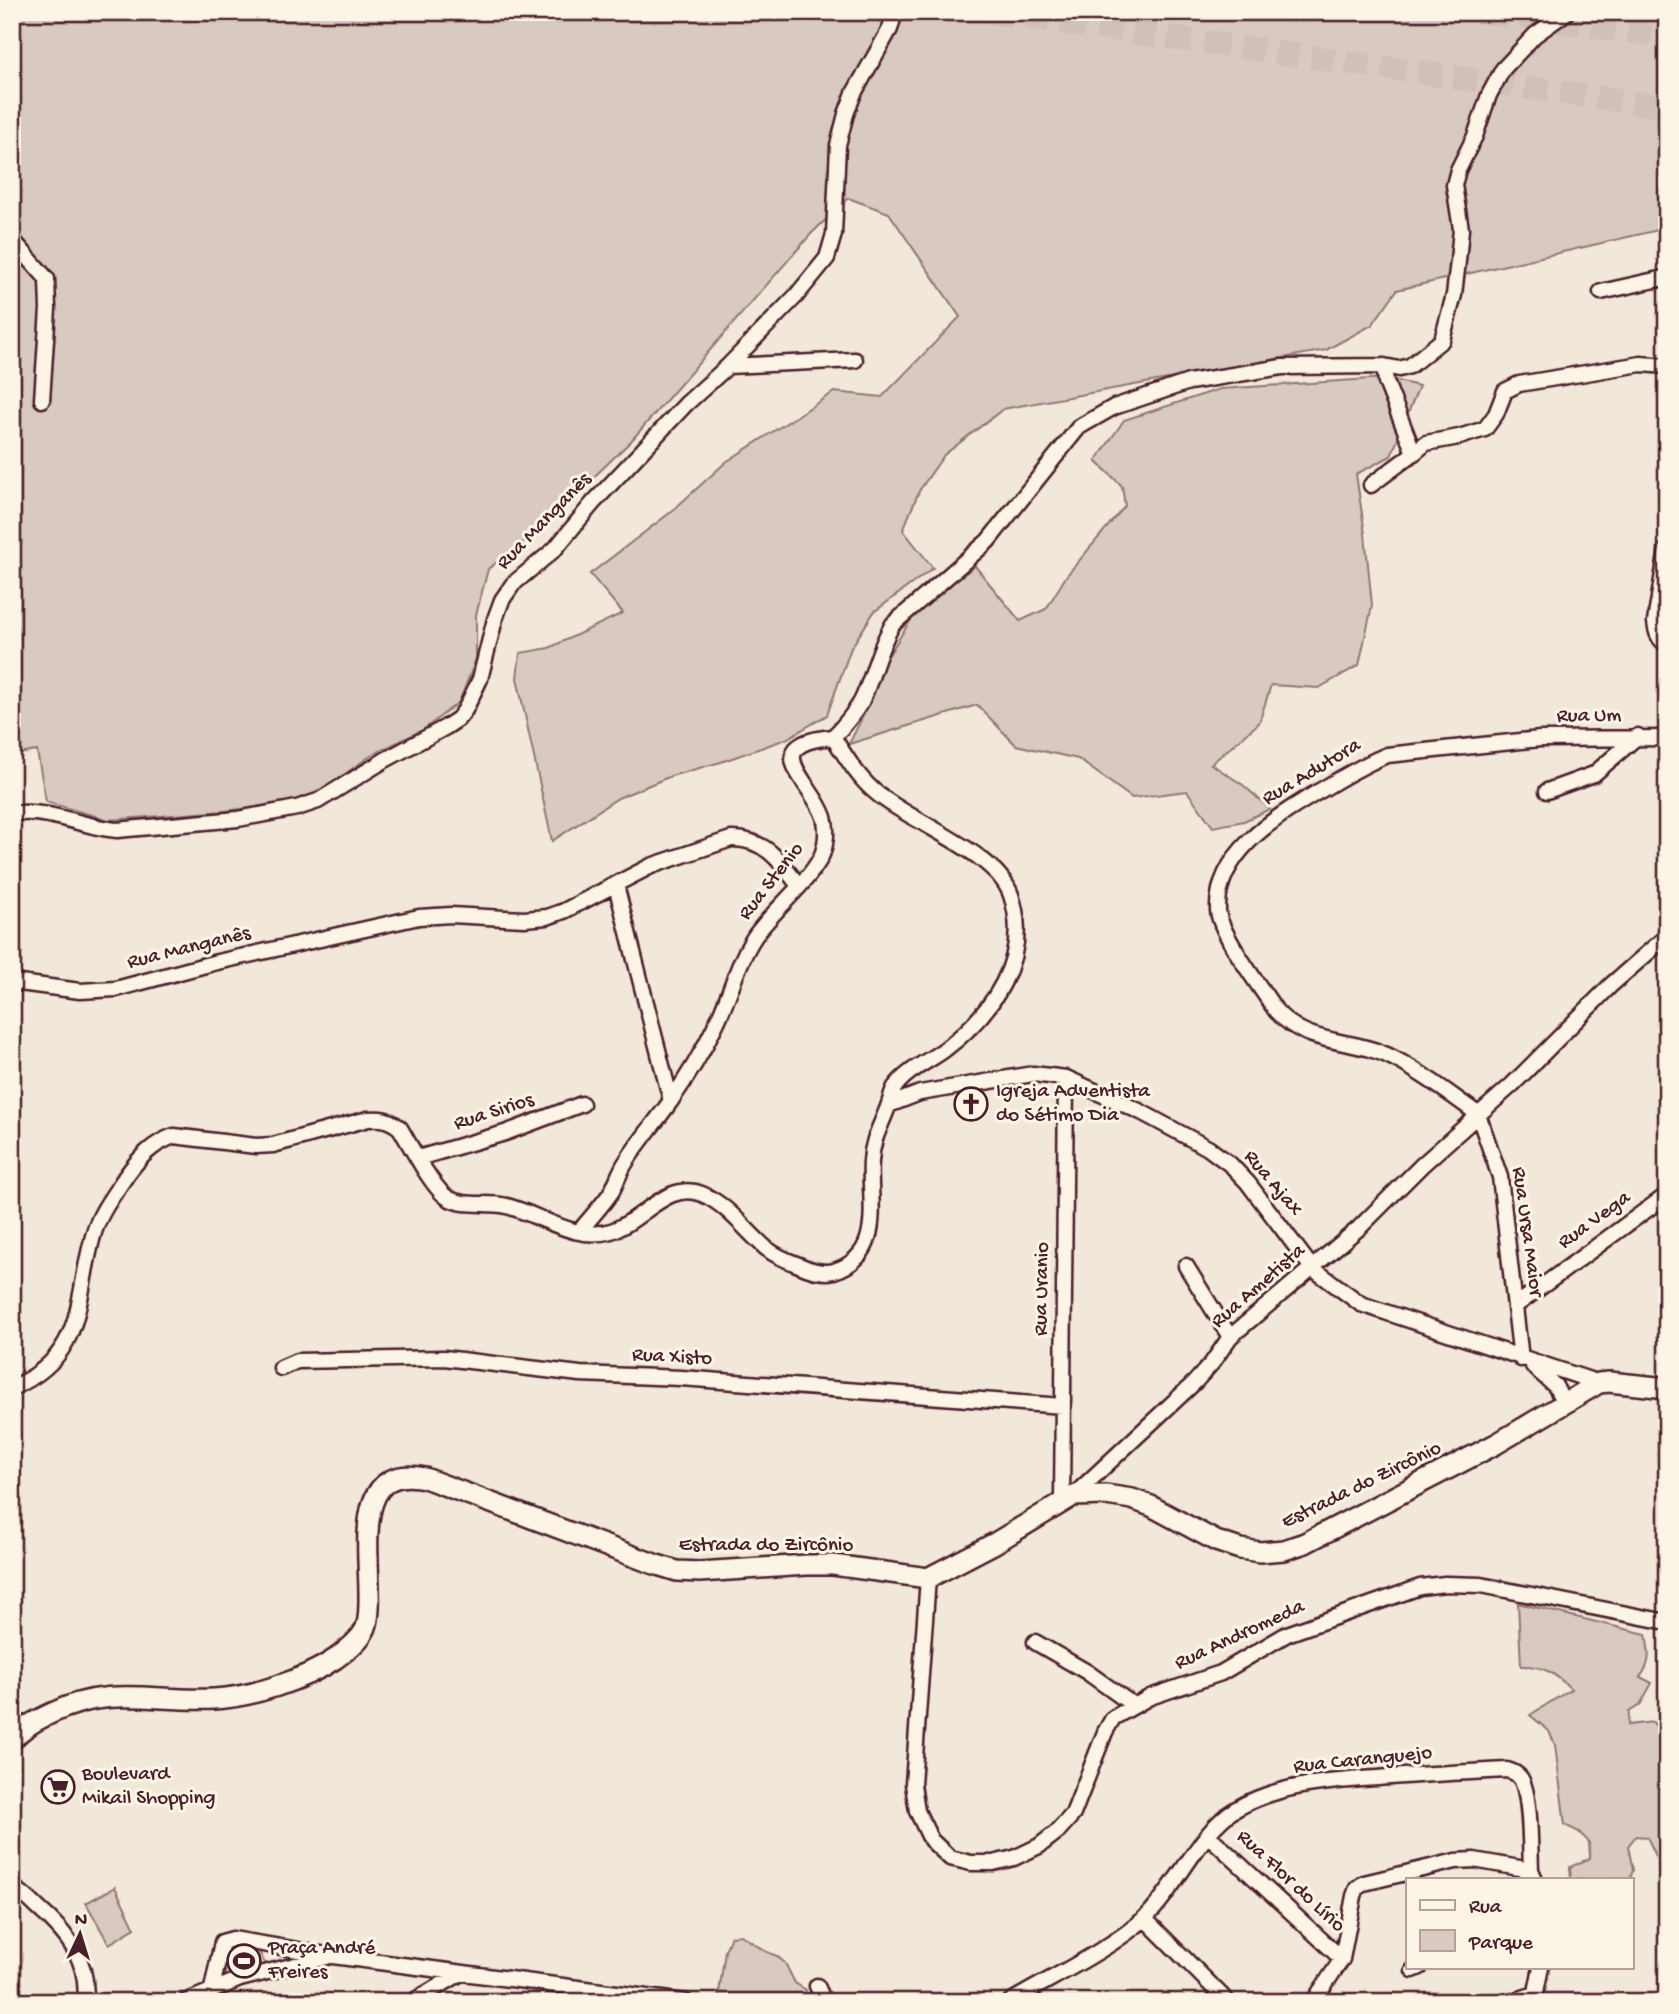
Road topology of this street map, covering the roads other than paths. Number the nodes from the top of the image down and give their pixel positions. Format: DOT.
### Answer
graph roads {
  1 [pos="895,12"];
  2 [pos="1567,12"];
  3 [pos="12,239"];
  4 [pos="1667,281"];
  5 [pos="1601,292"];
  6 [pos="855,360"];
  7 [pos="728,366"];
  8 [pos="1384,366"];
  9 [pos="1667,366"];
  10 [pos="42,400"];
  11 [pos="1414,453"];
  12 [pos="1371,485"];
  13 [pos="1667,549"];
  14 [pos="1667,644"];
  15 [pos="1638,736"];
  16 [pos="833,737"];
  17 [pos="1667,737"];
  18 [pos="1540,739"];
  19 [pos="1547,791"];
  20 [pos="12,814"];
  21 [pos="616,885"];
  22 [pos="799,886"];
  23 [pos="1667,936"];
  24 [pos="12,982"];
  25 [pos="1066,1077"];
  26 [pos="671,1101"];
  27 [pos="582,1104"];
  28 [pos="889,1105"];
  29 [pos="1478,1114"];
  30 [pos="418,1158"];
  31 [pos="1667,1195"];
  32 [pos="579,1232"];
  33 [pos="1186,1266"];
  34 [pos="1312,1268"];
  35 [pos="1515,1306"];
  36 [pos="1230,1337"];
  37 [pos="1523,1360"];
  38 [pos="281,1368"];
  39 [pos="1599,1383"];
  40 [pos="12,1388"];
  41 [pos="1667,1388"];
  42 [pos="1565,1404"];
  43 [pos="1063,1406"];
  44 [pos="1067,1499"];
  45 [pos="928,1577"];
  46 [pos="1667,1622"];
  47 [pos="1035,1642"];
  48 [pos="1133,1705"];
  49 [pos="12,1740"];
  50 [pos="1209,1836"];
  51 [pos="1533,1877"];
  52 [pos="12,1887"];
  53 [pos="1144,1918"];
  54 [pos="333,1956"];
  55 [pos="1342,1959"];
  56 [pos="1541,1968"];
  57 [pos="461,1973"];
  58 [pos="817,1986"];
  59 [pos="212,1989"];
  60 [pos="585,1996"];
  61 [pos="1535,1998"];
  62 [pos="85,2002"];
  63 [pos="186,2002"];
  64 [pos="412,2002"];
  65 [pos="685,2002"];
  66 [pos="824,2002"];
  67 [pos="1010,2002"];
  68 [pos="1228,2002"];
  69 [pos="1313,2002"];
  70 [pos="1510,2002"];
  1 -- 7 [label="street, Rua Manganês"];
  2 -- 8 [label="street"];
  3 -- 10 [label="street"];
  4 -- 5 [label="street"];
  6 -- 7 [label="street"];
  7 -- 20 [label="street, Rua Manganês"];
  8 -- 11 [label="street"];
  8 -- 16 [label="street"];
  9 -- 11 [label="street"];
  11 -- 12 [label="street"];
  13 -- 14 [label="street"];
  15 -- 17 [label="street, Rua Um"];
  15 -- 18 [label="street, Rua Um"];
  15 -- 19 [label="street, Rua Um"];
  16 -- 22 [label="street, Rua Stenio"];
  16 -- 28 [label="street"];
  18 -- 29 [label="street, Rua Adutora"];
  21 -- 22 [label="street, Rua Manganês"];
  21 -- 24 [label="street, Rua Manganês"];
  21 -- 26 [label="street"];
  22 -- 26 [label="street, Rua Stenio"];
  23 -- 29 [label="street"];
  25 -- 28 [label="street, Rua Ajax"];
  25 -- 34 [label="street, Rua Ajax"];
  25 -- 43 [label="street, Rua Uranio"];
  26 -- 32 [label="street, Rua Stenio"];
  27 -- 30 [label="street, Rua Sirios"];
  28 -- 32 [label="street"];
  29 -- 34 [label="street, Rua Ametista"];
  29 -- 35 [label="street, Rua Ursa Maior"];
  30 -- 32 [label="street"];
  30 -- 40 [label="street"];
  31 -- 35 [label="street, Rua Vega"];
  33 -- 36 [label="street"];
  34 -- 36 [label="street, Rua Ametista"];
  34 -- 37 [label="street, Rua Ajax"];
  35 -- 37 [label="street, Rua Ursa Maior"];
  36 -- 44 [label="street, Rua Ametista"];
  37 -- 39 [label="street, Rua Ajax"];
  37 -- 42 [label="street, Rua Ajax"];
  38 -- 43 [label="street, Rua Xisto"];
  39 -- 41 [label="street"];
  39 -- 42 [label="street, Estrada do Zircônio"];
  42 -- 44 [label="street, Estrada do Zircônio"];
  43 -- 44 [label="street, Rua Uranio"];
  44 -- 45 [label="street"];
  45 -- 48 [label="street, Rua Andromeda"];
  45 -- 49 [label="street, Estrada do Zircônio"];
  46 -- 48 [label="street, Rua Andromeda"];
  47 -- 48 [label="street"];
  50 -- 51 [label="street, Rua Caranguejo"];
  50 -- 53 [label="street, Rua Caranguejo"];
  50 -- 55 [label="street, Rua Flor do Lírio"];
  51 -- 55 [label="street"];
  52 -- 62 [label="street"];
  53 -- 67 [label="street, Rua Caranguejo"];
  53 -- 68 [label="street"];
  54 -- 57 [label="street"];
  54 -- 59 [label="street"];
  54 -- 59 [label="street"];
  55 -- 69 [label="street"];
  56 -- 61 [label="street"];
  57 -- 60 [label="street"];
  57 -- 64 [label="street"];
  58 -- 66 [label="street"];
  59 -- 63 [label="street"];
  60 -- 65 [label="street"];
  61 -- 70 [label="street"];
}
